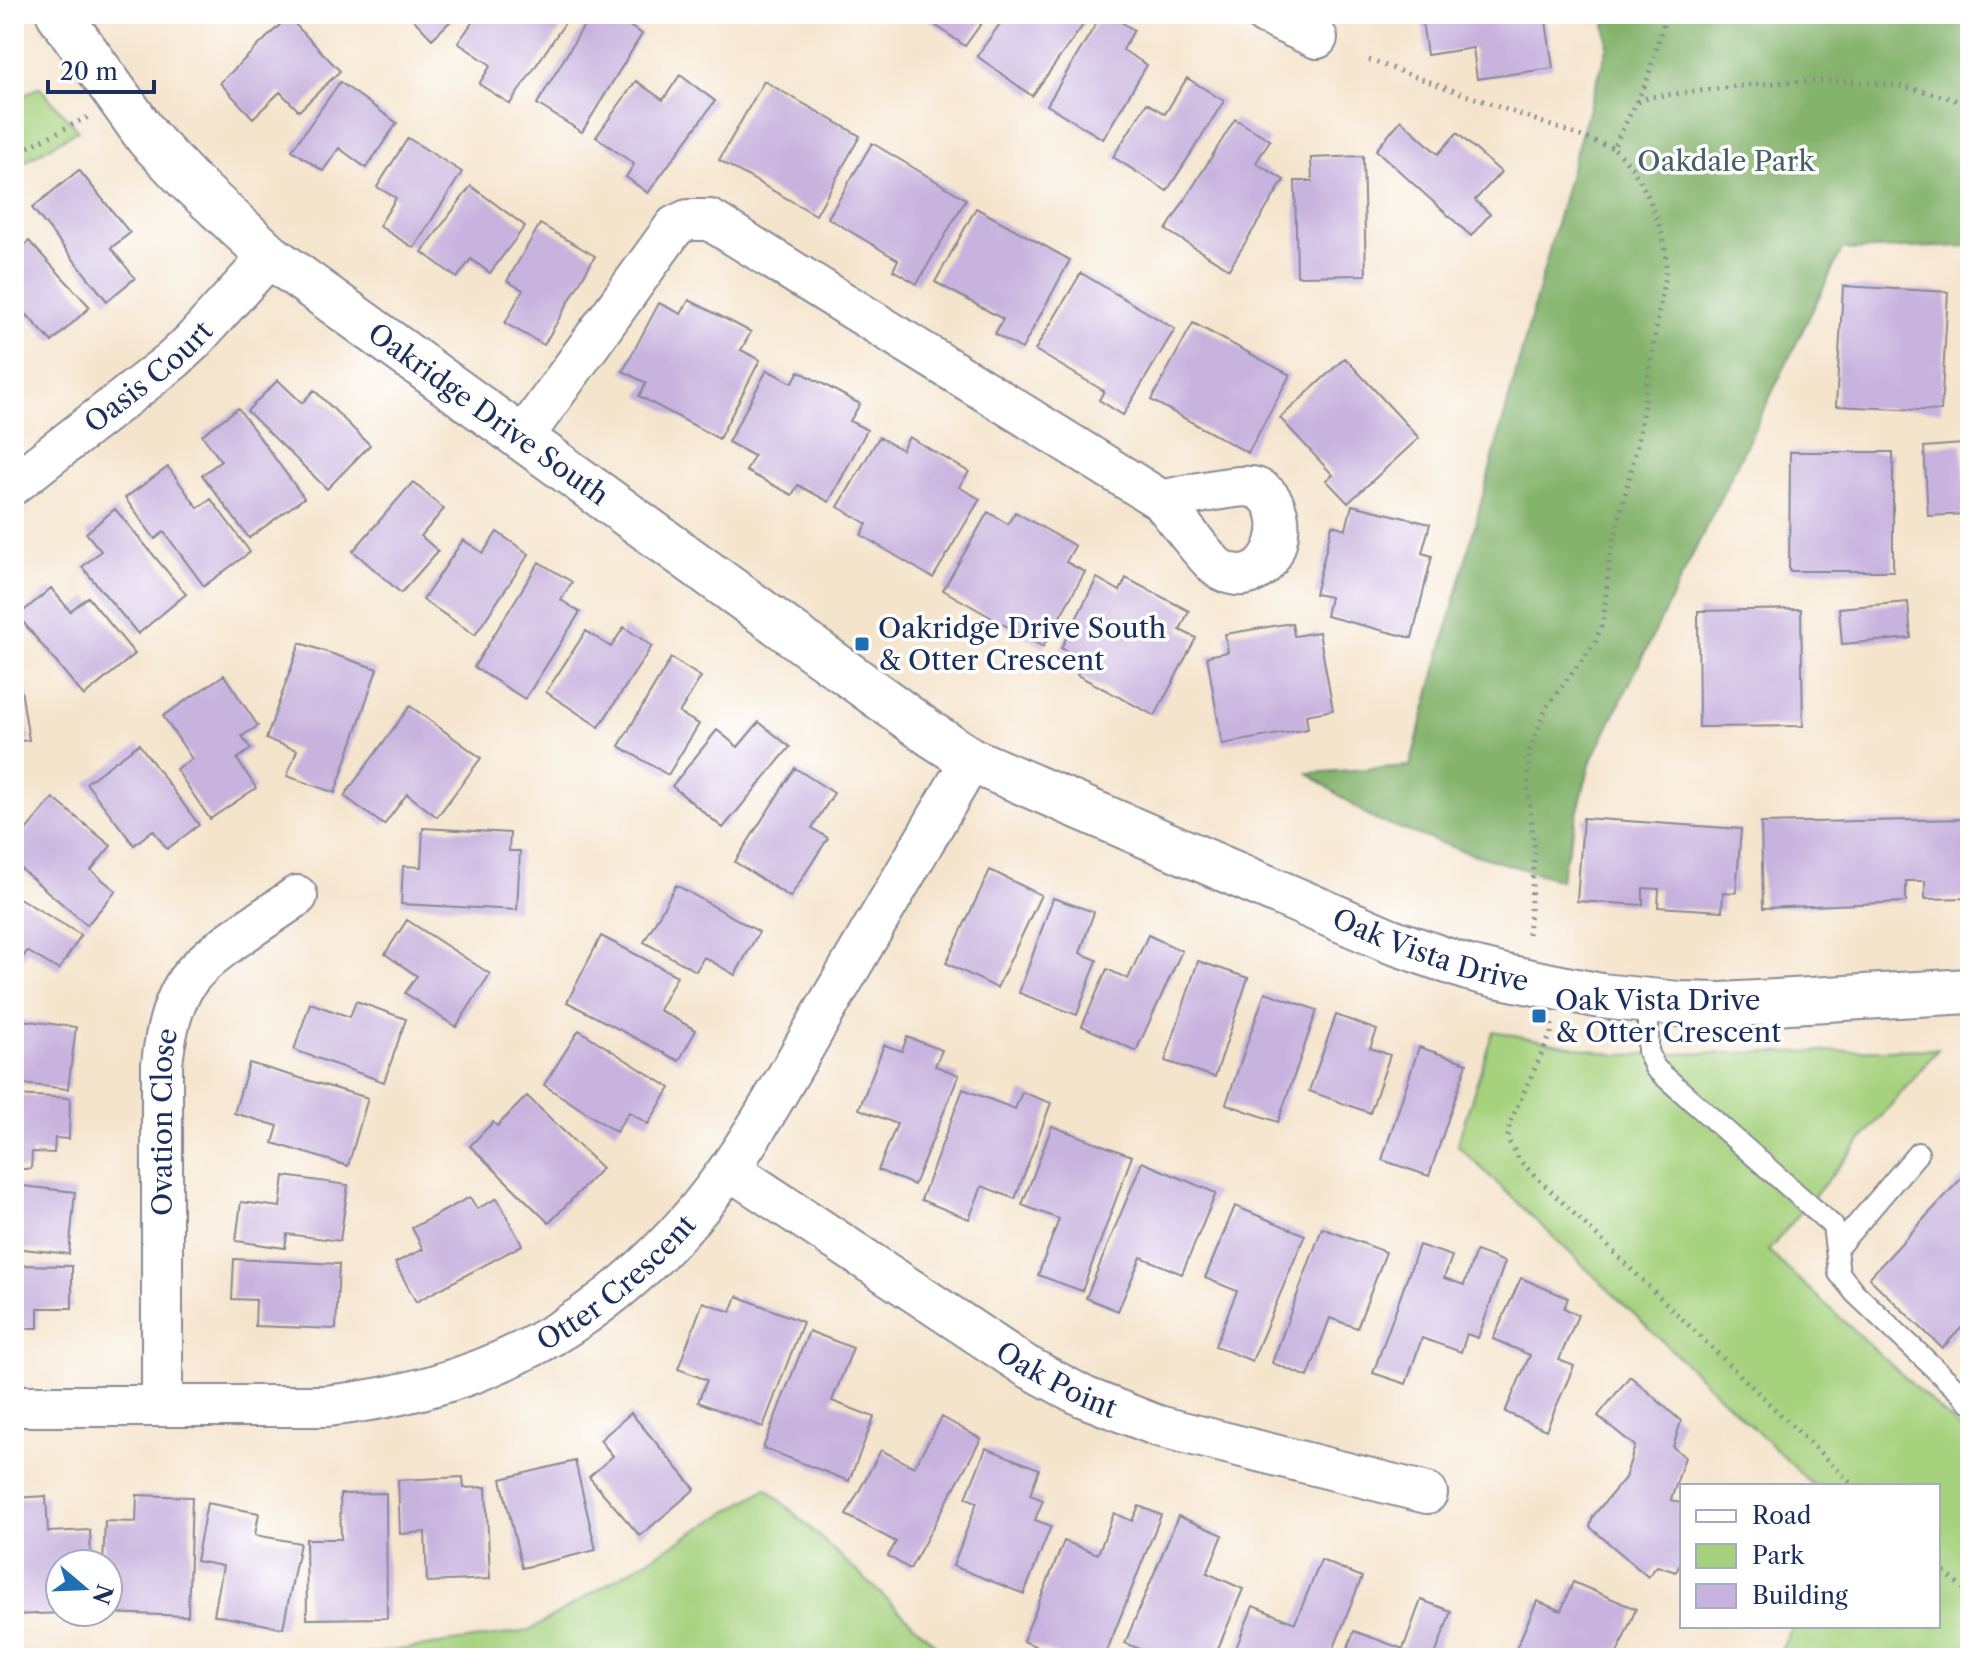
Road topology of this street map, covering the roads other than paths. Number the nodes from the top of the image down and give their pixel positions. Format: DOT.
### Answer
graph roads {
  1 [pos="59,14"];
  2 [pos="1265,14"];
  3 [pos="1317,38"];
  4 [pos="270,256"];
  5 [pos="521,440"];
  6 [pos="14,484"];
  7 [pos="1162,501"];
  8 [pos="971,760"];
  9 [pos="297,896"];
  10 [pos="1970,991"];
  11 [pos="1648,1001"];
  12 [pos="1918,1153"];
  13 [pos="729,1169"];
  14 [pos="1837,1248"];
  15 [pos="1970,1402"];
  16 [pos="14,1406"];
  17 [pos="162,1406"];
  18 [pos="1427,1493"];
  1 -- 4 [label="street, Oakridge Drive South"];
  2 -- 3 [label="street"];
  4 -- 5 [label="street, Oakridge Drive South"];
  4 -- 6 [label="street, Oasis Court"];
  5 -- 7 [label="street"];
  5 -- 8 [label="street, Oakridge Drive South"];
  8 -- 11 [label="street, Oak Vista Drive"];
  8 -- 13 [label="street, Otter Crescent"];
  9 -- 17 [label="street, Ovation Close"];
  10 -- 11 [label="street, Oak Vista Drive"];
  11 -- 14 [label="lane"];
  12 -- 14 [label="lane"];
  13 -- 17 [label="street, Otter Crescent"];
  13 -- 18 [label="street, Oak Point"];
  14 -- 15 [label="lane"];
  16 -- 17 [label="street, Otter Crescent"];
}
